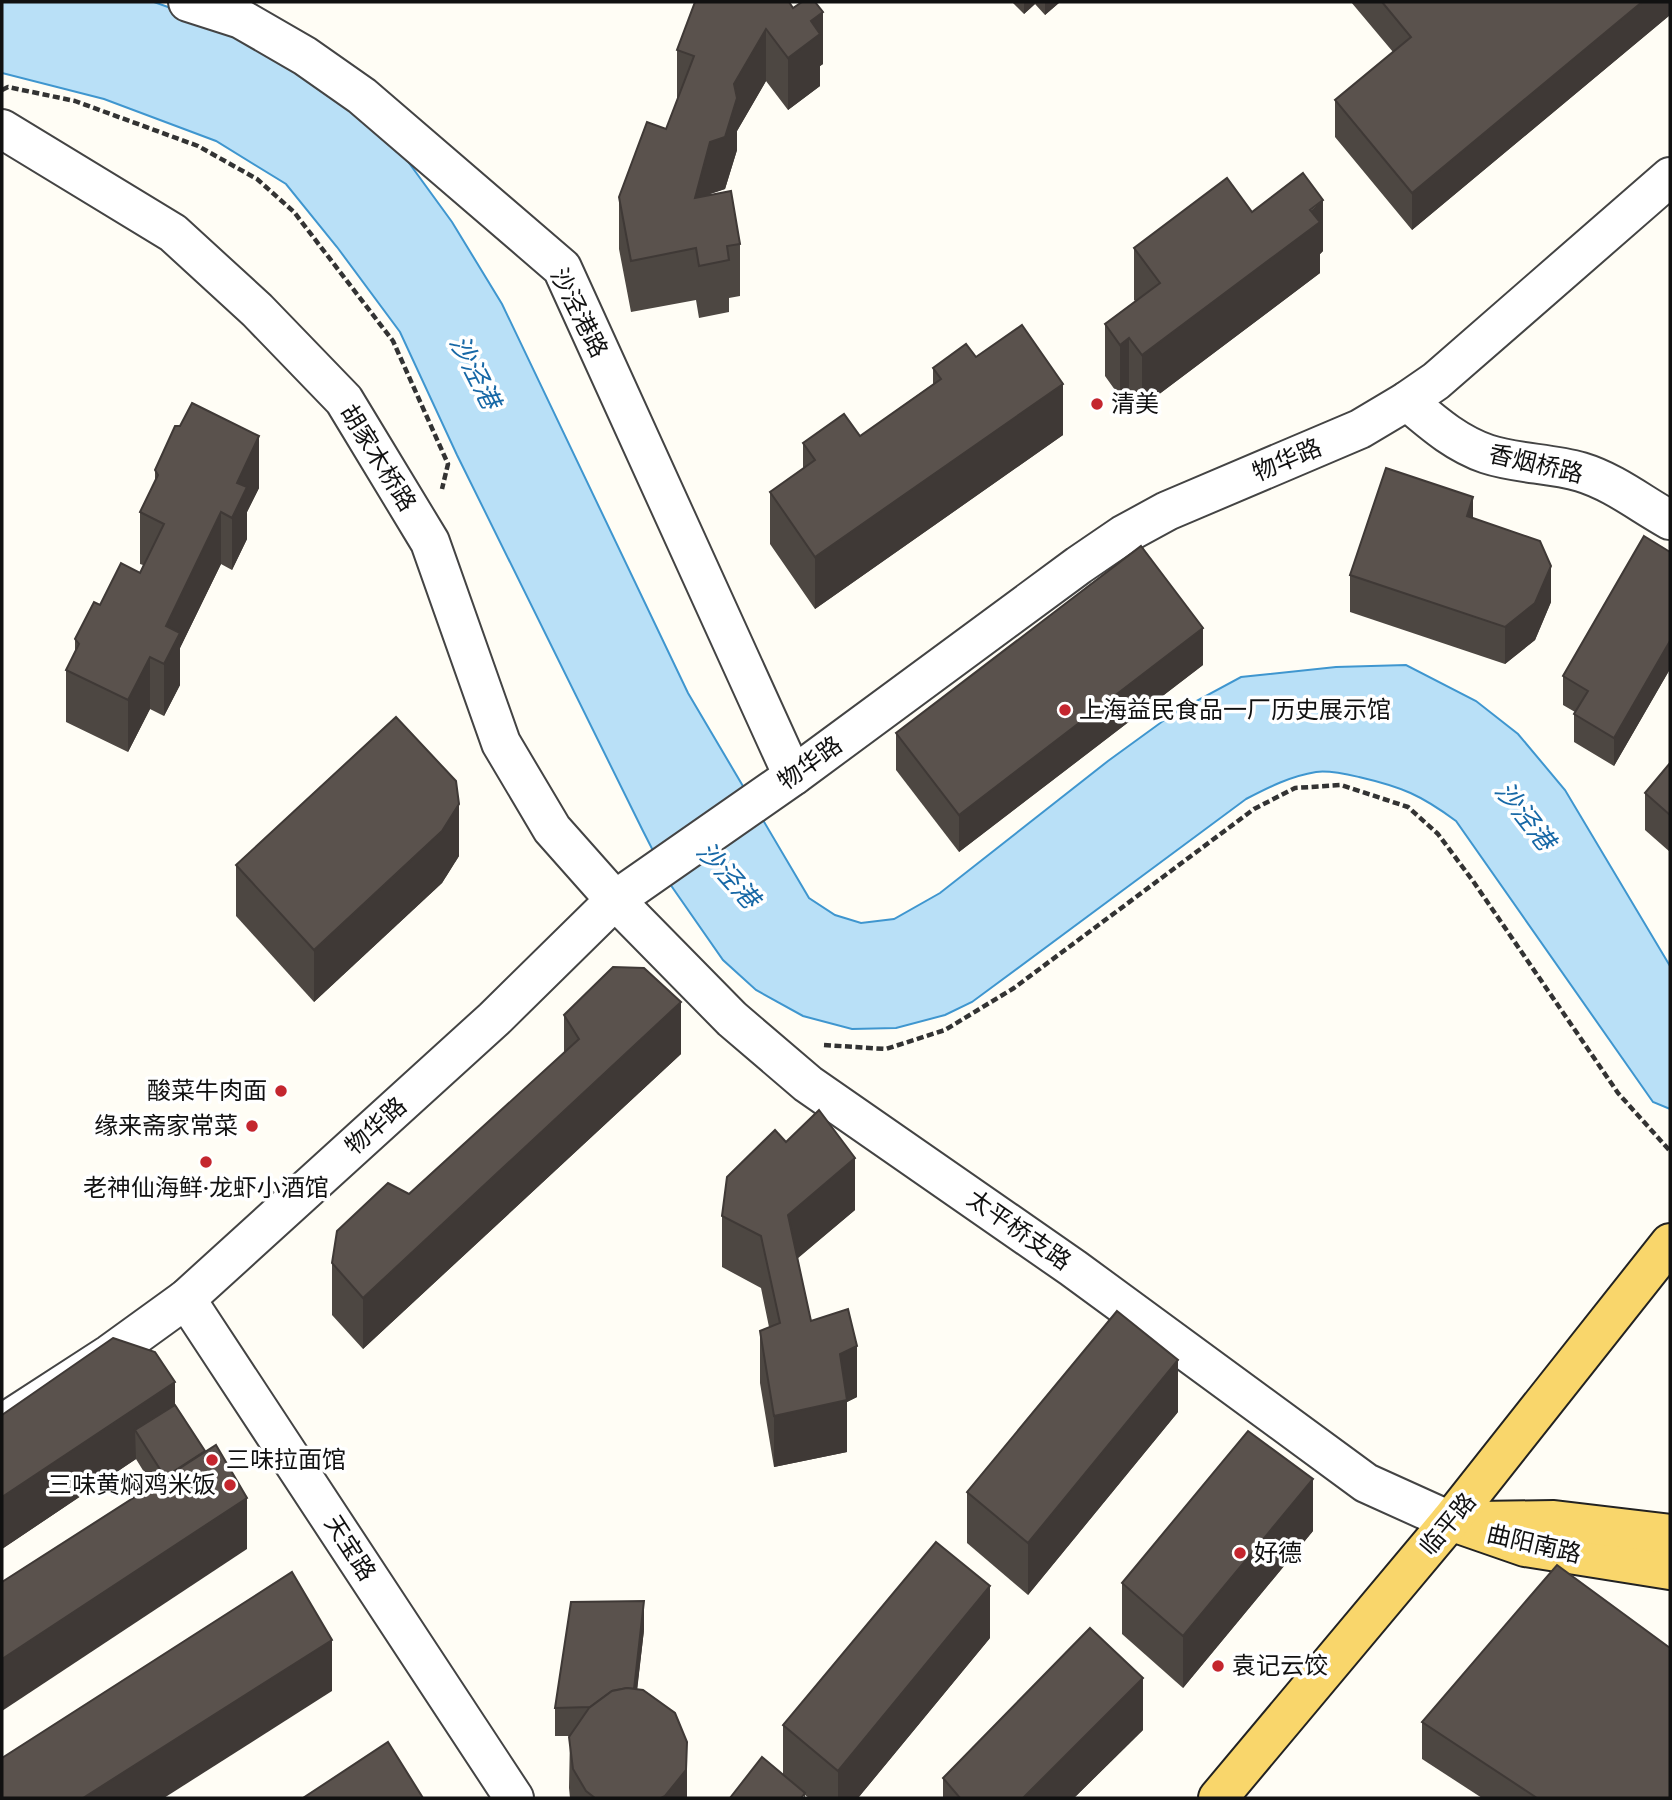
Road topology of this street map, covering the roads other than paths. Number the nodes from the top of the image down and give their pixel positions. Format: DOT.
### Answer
graph roads {
  1 [pos="188,2"];
  2 [pos="2,129"];
  3 [pos="1670,177"];
  4 [pos="1407,401"];
  5 [pos="1670,520"];
  6 [pos="793,776"];
  7 [pos="615,900"];
  8 [pos="1670,1243"];
  9 [pos="186,1299"];
  10 [pos="2,1424"];
  11 [pos="1450,1521"];
  12 [pos="1670,1534"];
  13 [pos="1670,1570"];
  14 [pos="514,1798"];
  15 [pos="1218,1798"];
  1 -- 6 [label="street, 沙泾港路"];
  2 -- 7 [label="street, 胡家木桥路"];
  3 -- 4 [label="street, 物华路"];
  4 -- 5 [label="street, 香烟桥路"];
  4 -- 6 [label="street, 物华路"];
  6 -- 7 [label="street, 物华路"];
  7 -- 9 [label="street, 物华路"];
  7 -- 11 [label="street, 太平桥支路"];
  8 -- 11 [label="main road, 临平路"];
  9 -- 10 [label="street, 物华路"];
  9 -- 14 [label="street, 天宝路"];
  11 -- 12 [label="main road, 曲阳南路"];
  11 -- 13 [label="main road, 曲阳南路"];
  11 -- 15 [label="main road, 临平路"];
}
